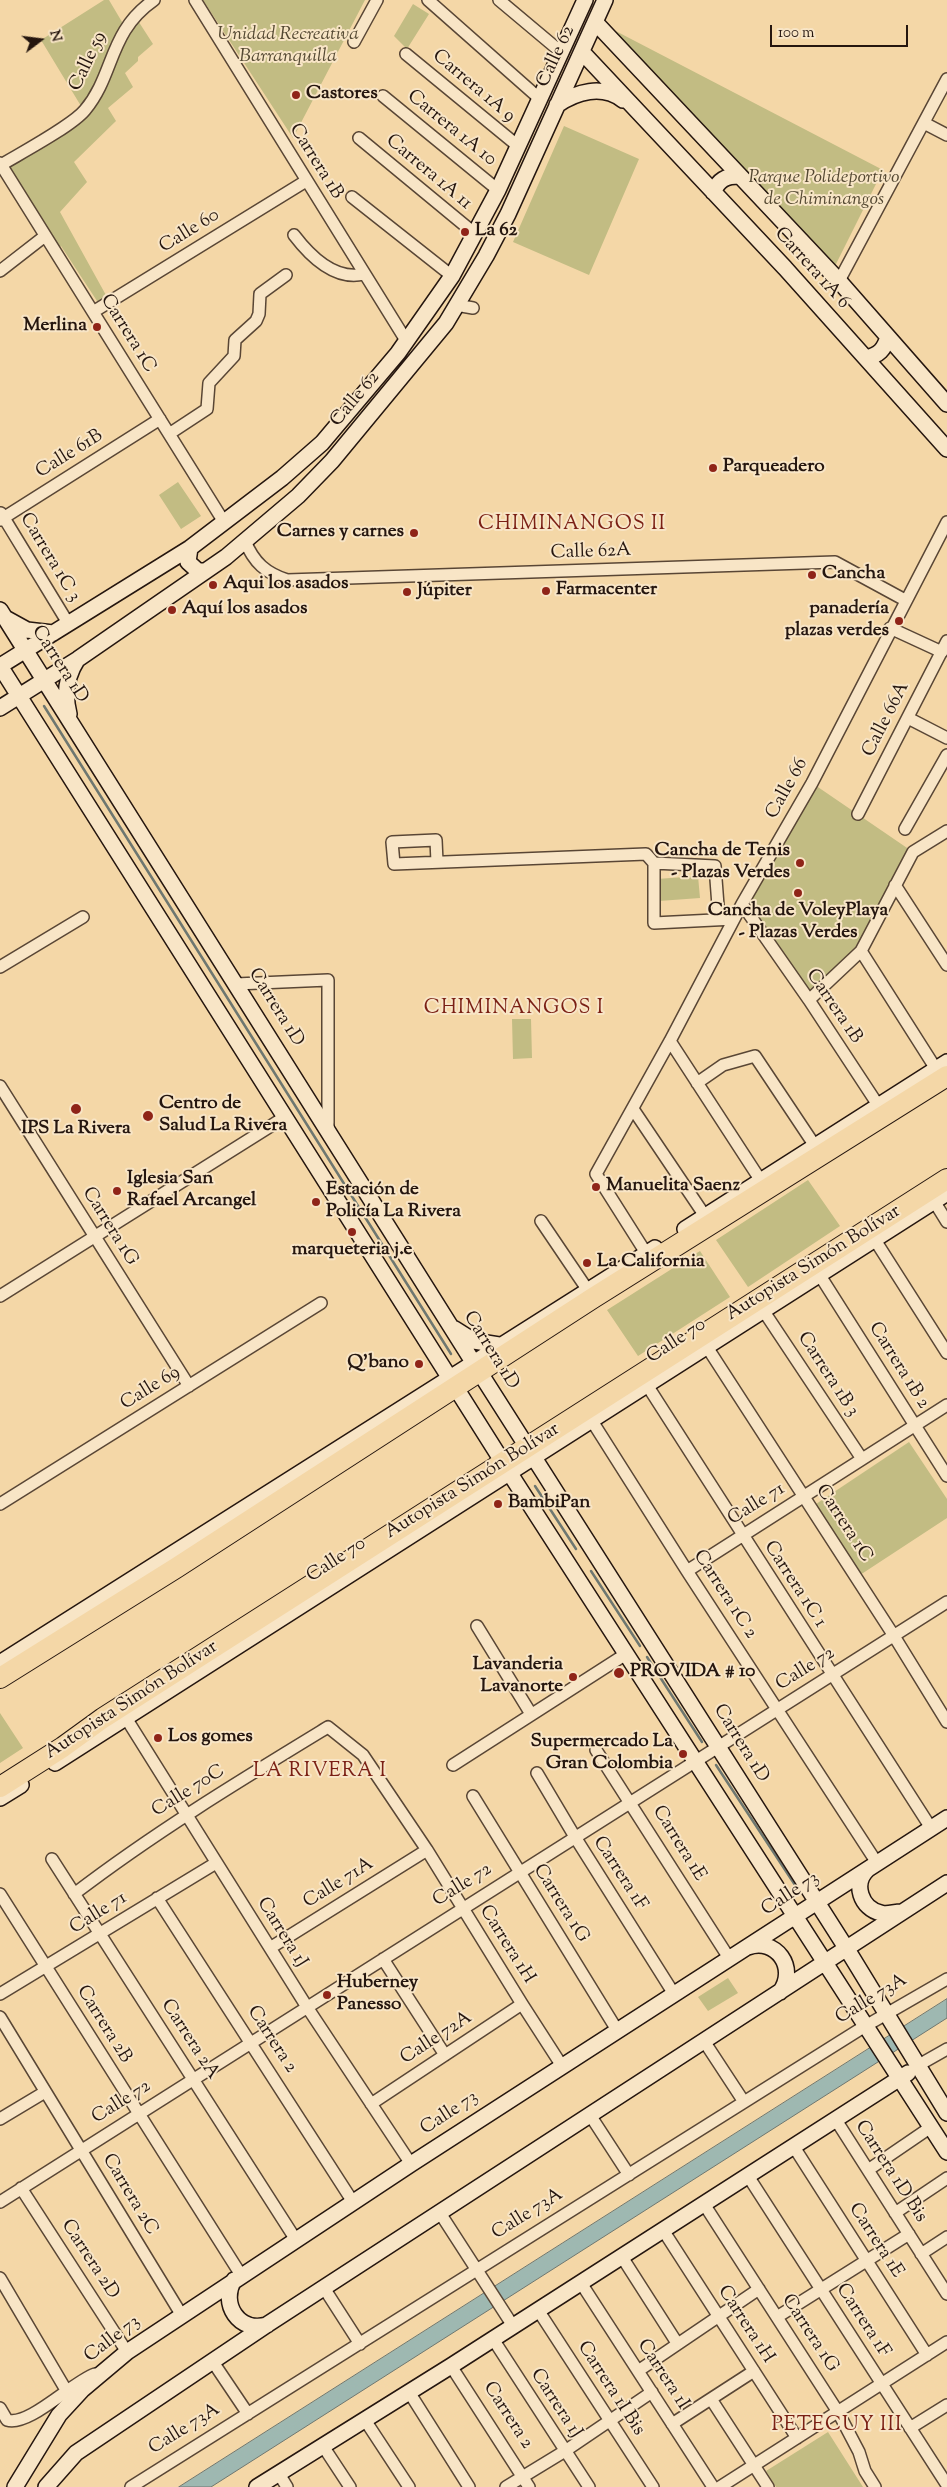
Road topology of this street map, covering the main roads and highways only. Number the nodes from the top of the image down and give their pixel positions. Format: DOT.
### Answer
graph roads {
  1 [pos="943,1069"];
  2 [pos="947,1179"];
  3 [pos="1,1665"];
  4 [pos="103,1718"];
  5 [pos="67,1756"];
  6 [pos="0,1787"];
  1 -- 3 [label="highway"];
  2 -- 4 [label="highway, Autopista Simón Bolívar"];
  4 -- 5 [label="highway"];
  4 -- 6 [label="highway, Autopista Simón Bolívar"];
}
